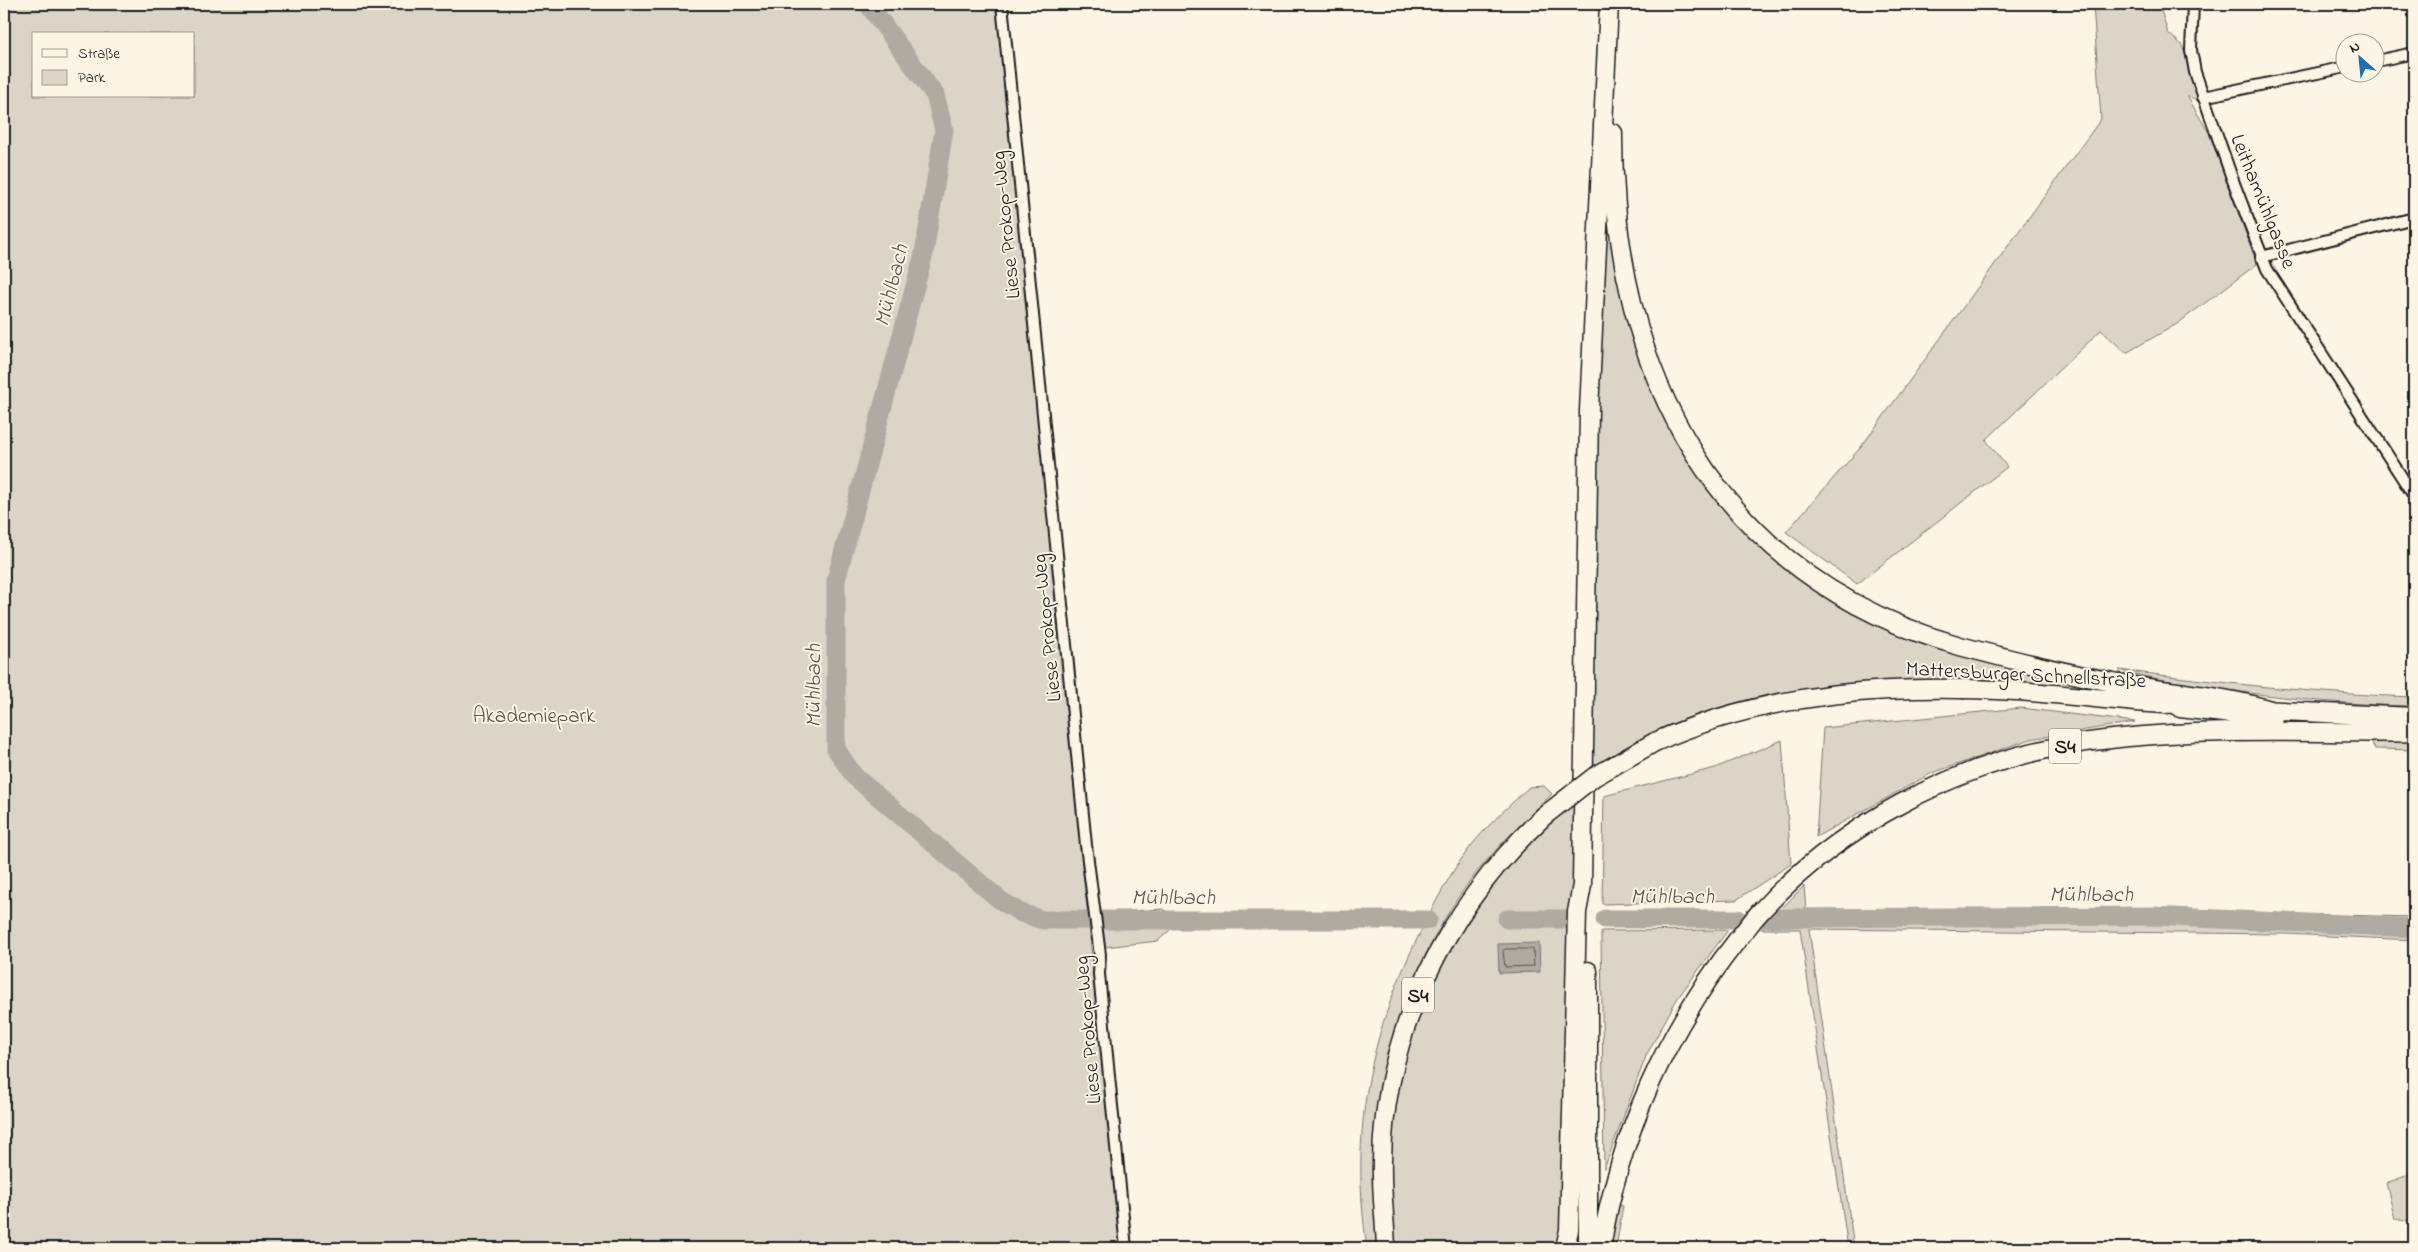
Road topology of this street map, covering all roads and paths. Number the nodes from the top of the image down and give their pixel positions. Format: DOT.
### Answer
graph roads {
  1 [pos="1002,4"];
  2 [pos="1608,4"];
  3 [pos="1614,4"];
  4 [pos="2193,4"];
  5 [pos="2414,53"];
  6 [pos="2386,59"];
  7 [pos="2336,69"];
  8 [pos="2203,98"];
  9 [pos="2414,218"];
  10 [pos="2261,257"];
  11 [pos="2414,496"];
  12 [pos="2165,704"];
  13 [pos="2271,710"];
  14 [pos="2414,718"];
  15 [pos="2414,727"];
  16 [pos="2414,732"];
  17 [pos="1582,885"];
  18 [pos="1576,990"];
  19 [pos="1384,1210"];
  20 [pos="1126,1248"];
  21 [pos="1386,1248"];
  22 [pos="1400,1248"];
  23 [pos="1565,1248"];
  24 [pos="1578,1248"];
  25 [pos="1588,1248"];
  26 [pos="1601,1248"];
  1 -- 20 [label="street, Liese Prokop-Weg"];
  2 -- 17 [label="highway"];
  3 -- 13 [label="highway"];
  4 -- 8 [label="street, Leithamühlgasse"];
  5 -- 6 [label="street"];
  7 -- 8 [label="street"];
  8 -- 10 [label="street, Leithamühlgasse"];
  9 -- 10 [label="street"];
  10 -- 11 [label="street, Leithamühlgasse"];
  12 -- 13 [label="highway, Mattersburger Schnellstraße / S4"];
  12 -- 15 [label="highway"];
  12 -- 19 [label="highway, Mattersburger Schnellstraße / S4, bridge"];
  13 -- 14 [label="highway, Mattersburger Schnellstraße / S4"];
  16 -- 26 [label="highway, S4"];
  17 -- 18 [label="highway"];
  17 -- 25 [label="highway"];
  18 -- 23 [label="highway"];
  18 -- 24 [label="highway"];
  19 -- 21 [label="highway, Mattersburger Schnellstraße / S4"];
  19 -- 22 [label="highway"];
}
